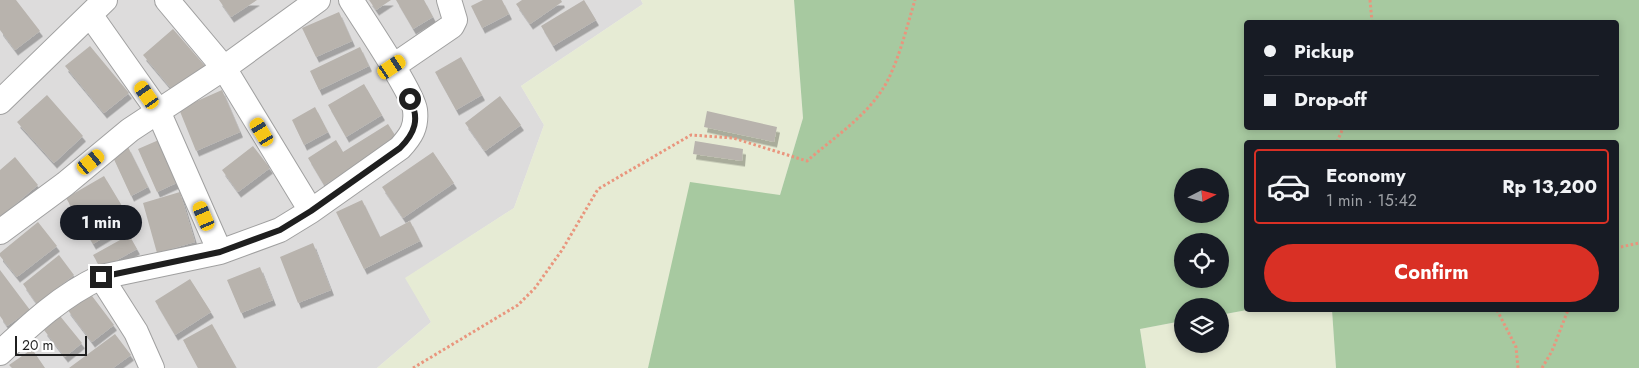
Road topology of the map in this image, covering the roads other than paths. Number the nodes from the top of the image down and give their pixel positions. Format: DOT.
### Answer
graph roads {
  1 [pos="167,0"];
  2 [pos="318,0"];
  3 [pos="351,0"];
  4 [pos="449,0"];
  5 [pos="98,8"];
  6 [pos="392,67"];
  7 [pos="224,68"];
  8 [pos="8,84"];
  9 [pos="0,102"];
  10 [pos="158,111"];
  11 [pos="311,211"];
  12 [pos="0,232"];
  13 [pos="220,252"];
  14 [pos="101,277"];
  15 [pos="0,353"];
  16 [pos="152,368"];
  1 -- 7 [label="street"];
  2 -- 7 [label="street"];
  3 -- 6 [label="street"];
  4 -- 6 [label="street"];
  5 -- 8 [label="street"];
  5 -- 10 [label="street"];
  6 -- 11 [label="street"];
  7 -- 10 [label="street"];
  7 -- 11 [label="street"];
  8 -- 9 [label="street"];
  10 -- 12 [label="street"];
  10 -- 13 [label="street"];
  11 -- 13 [label="street"];
  13 -- 14 [label="street"];
  14 -- 15 [label="street"];
  14 -- 16 [label="street"];
}
